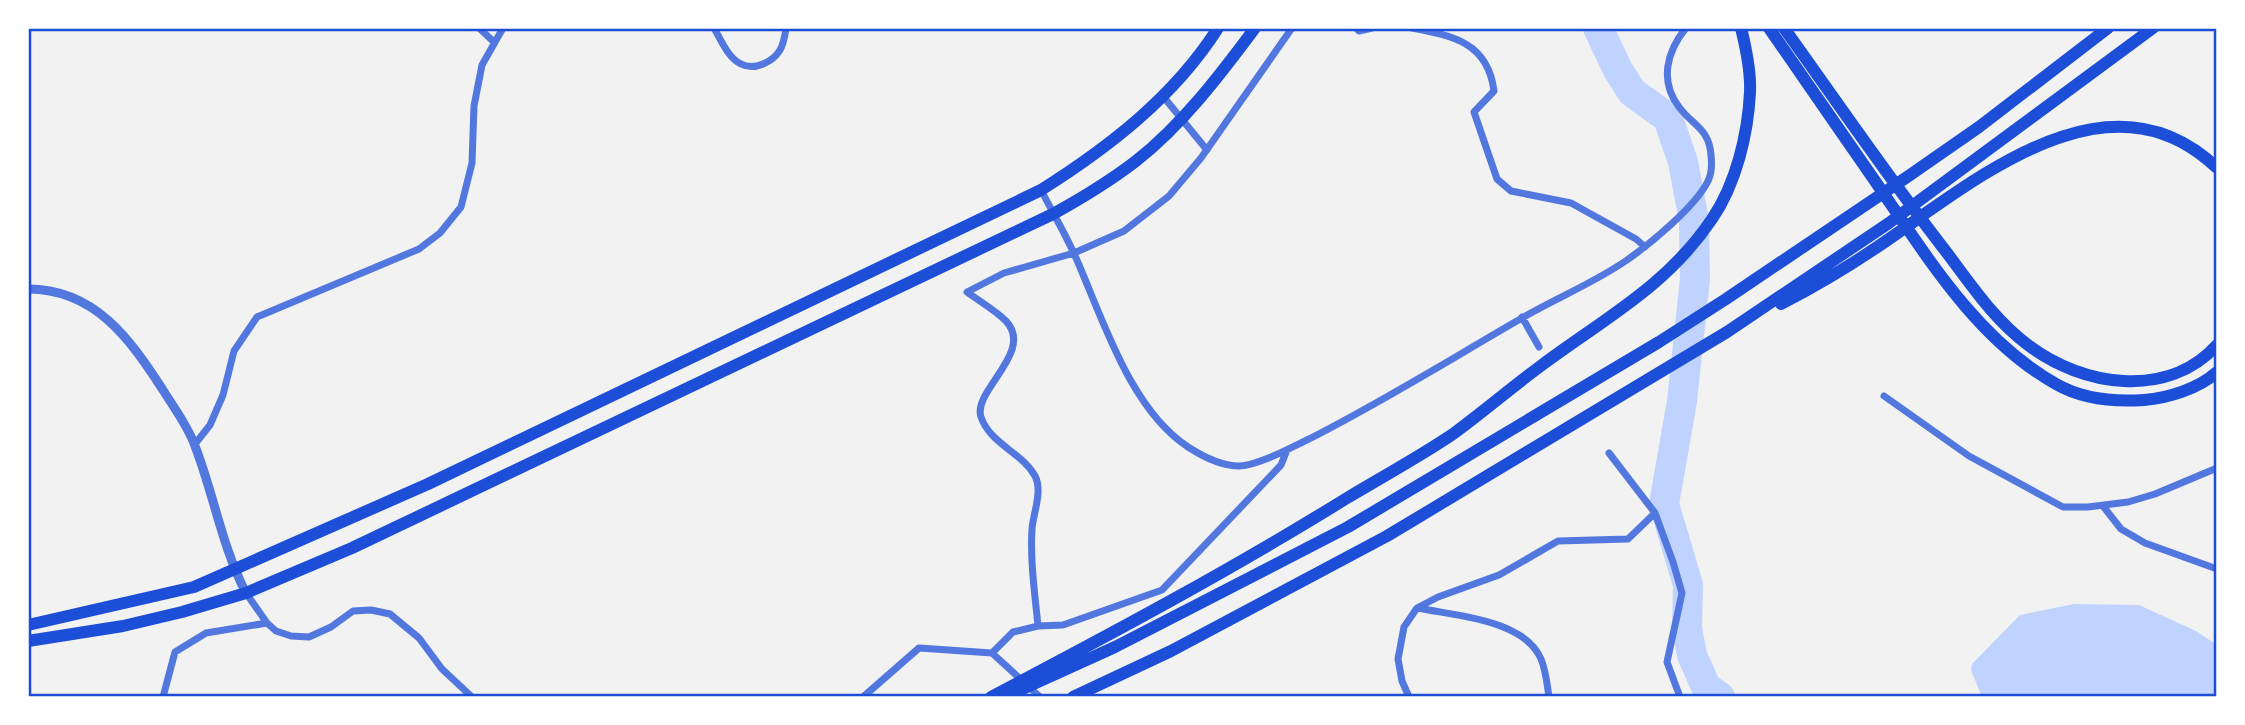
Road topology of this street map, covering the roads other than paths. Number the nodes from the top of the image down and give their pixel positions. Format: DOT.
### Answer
graph roads {
  1 [pos="480,28"];
  2 [pos="503,28"];
  3 [pos="714,28"];
  4 [pos="786,28"];
  5 [pos="1218,28"];
  6 [pos="1255,28"];
  7 [pos="1292,28"];
  8 [pos="1356,28"];
  9 [pos="1372,28"];
  10 [pos="1412,28"];
  11 [pos="1686,28"];
  12 [pos="1741,28"];
  13 [pos="1769,28"];
  14 [pos="1784,28"];
  15 [pos="2108,28"];
  16 [pos="2153,28"];
  17 [pos="494,42"];
  18 [pos="1162,95"];
  19 [pos="1182,118"];
  20 [pos="1207,150"];
  21 [pos="2217,168"];
  22 [pos="1041,190"];
  23 [pos="1930,201"];
  24 [pos="1054,214"];
  25 [pos="1645,247"];
  26 [pos="1074,253"];
  27 [pos="28,289"];
  28 [pos="1522,317"];
  29 [pos="2217,345"];
  30 [pos="1539,347"];
  31 [pos="2217,372"];
  32 [pos="1884,396"];
  33 [pos="195,444"];
  34 [pos="1287,450"];
  35 [pos="1609,453"];
  36 [pos="2217,468"];
  37 [pos="2103,506"];
  38 [pos="1655,513"];
  39 [pos="233,569"];
  40 [pos="2217,569"];
  41 [pos="246,593"];
  42 [pos="1417,608"];
  43 [pos="267,623"];
  44 [pos="28,625"];
  45 [pos="1038,626"];
  46 [pos="28,641"];
  47 [pos="992,653"];
  48 [pos="163,697"];
  49 [pos="472,697"];
  50 [pos="863,697"];
  51 [pos="990,697"];
  52 [pos="1005,697"];
  53 [pos="1040,697"];
  54 [pos="1073,697"];
  55 [pos="1409,697"];
  56 [pos="1549,697"];
  57 [pos="1680,697"];
  1 -- 17 [label="street"];
  2 -- 17 [label="street"];
  3 -- 4 [label="street"];
  5 -- 18 [label="highway"];
  6 -- 19 [label="highway"];
  7 -- 20 [label="street"];
  8 -- 9 [label="street"];
  10 -- 25 [label="street"];
  11 -- 25 [label="street"];
  12 -- 51 [label="highway"];
  13 -- 31 [label="highway"];
  14 -- 29 [label="highway"];
  15 -- 52 [label="highway"];
  16 -- 23 [label="highway"];
  17 -- 33 [label="street"];
  18 -- 19 [label="street"];
  18 -- 22 [label="highway"];
  19 -- 20 [label="street"];
  19 -- 24 [label="highway"];
  20 -- 26 [label="street"];
  21 -- 23 [label="highway"];
  22 -- 24 [label="street"];
  22 -- 39 [label="highway"];
  23 -- 54 [label="highway"];
  24 -- 26 [label="street"];
  24 -- 41 [label="highway"];
  25 -- 28 [label="street"];
  26 -- 34 [label="street"];
  26 -- 45 [label="street"];
  27 -- 33 [label="street"];
  28 -- 30 [label="street"];
  28 -- 34 [label="street"];
  32 -- 37 [label="street"];
  33 -- 39 [label="street"];
  34 -- 45 [label="street"];
  35 -- 38 [label="street"];
  36 -- 37 [label="street"];
  37 -- 40 [label="street"];
  38 -- 42 [label="street"];
  38 -- 57 [label="street"];
  39 -- 41 [label="street"];
  39 -- 44 [label="highway"];
  41 -- 43 [label="street"];
  41 -- 46 [label="highway"];
  42 -- 55 [label="street"];
  42 -- 56 [label="street"];
  43 -- 48 [label="street"];
  43 -- 49 [label="street"];
  45 -- 47 [label="street"];
  47 -- 50 [label="street"];
  47 -- 53 [label="street"];
}
